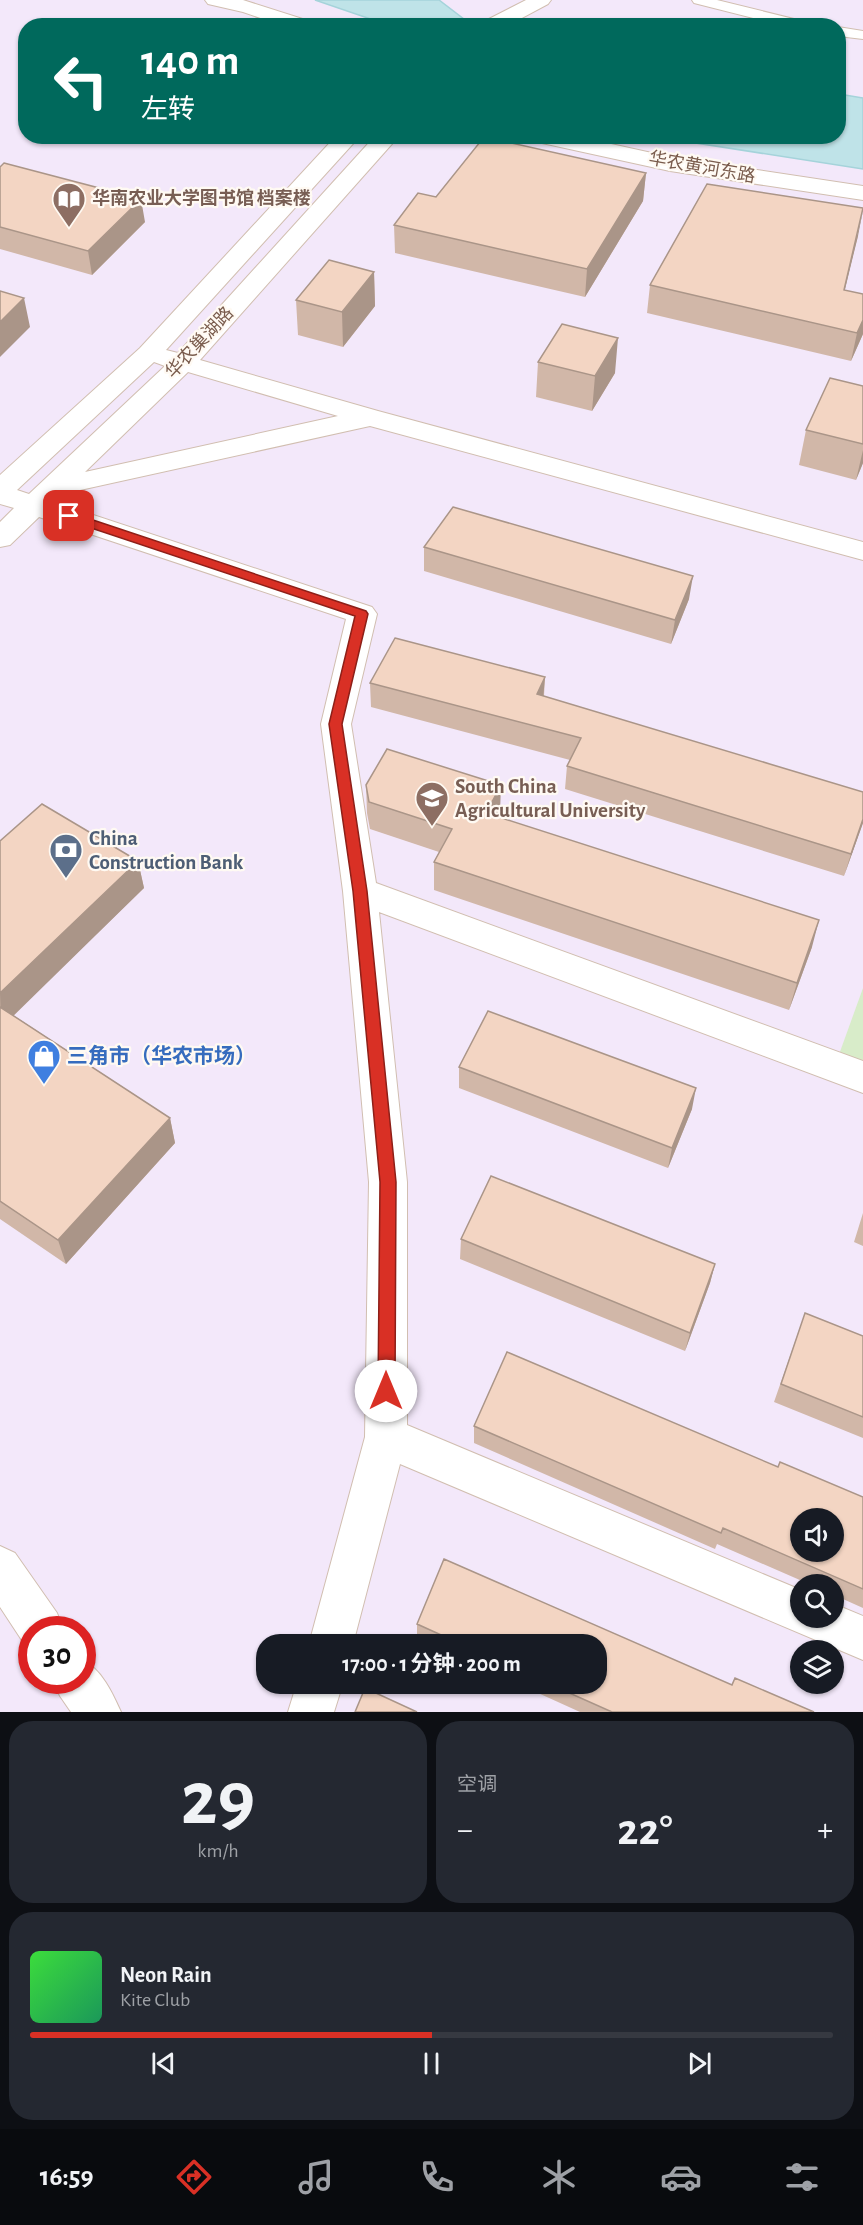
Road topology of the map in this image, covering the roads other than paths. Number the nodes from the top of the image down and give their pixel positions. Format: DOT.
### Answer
graph roads {
  1 [pos="215,0"];
  2 [pos="489,0"];
  3 [pos="541,0"];
  4 [pos="699,0"];
  5 [pos="281,18"];
  6 [pos="496,18"];
  7 [pos="503,18"];
  8 [pos="772,18"];
  9 [pos="846,32"];
  10 [pos="863,35"];
  11 [pos="342,144"];
  12 [pos="381,144"];
  13 [pos="579,144"];
  14 [pos="863,193"];
  15 [pos="149,353"];
  16 [pos="183,363"];
  17 [pos="369,417"];
  18 [pos="0,492"];
  19 [pos="43,496"];
  20 [pos="0,538"];
  21 [pos="863,551"];
  22 [pos="360,891"];
  23 [pos="863,1077"];
  24 [pos="386,1437"];
  25 [pos="0,1568"];
  26 [pos="790,1607"];
  27 [pos="32,1616"];
  28 [pos="839,1628"];
  29 [pos="334,1634"];
  30 [pos="863,1638"];
  31 [pos="86,1694"];
  32 [pos="317,1694"];
  33 [pos="98,1712"];
  34 [pos="311,1712"];
  1 -- 5 [label="street"];
  2 -- 6 [label="street"];
  3 -- 7 [label="street"];
  4 -- 8 [label="lane"];
  9 -- 10 [label="lane"];
  11 -- 15 [label="street, 华农巢湖路"];
  12 -- 16 [label="street, 华农巢湖路"];
  13 -- 14 [label="street, 华农黄河东路"];
  15 -- 16 [label="street"];
  15 -- 18 [label="street, 华农巢湖路"];
  16 -- 17 [label="street"];
  16 -- 19 [label="street, 华农巢湖路"];
  17 -- 19 [label="street"];
  17 -- 21 [label="street"];
  18 -- 19 [label="street"];
  19 -- 20 [label="street, 华农巢湖路"];
  19 -- 22 [label="street"];
  22 -- 23 [label="street"];
  22 -- 24 [label="street"];
  24 -- 26 [label="street"];
  24 -- 29 [label="street"];
  25 -- 27 [label="street"];
  28 -- 30 [label="street"];
  31 -- 33 [label="street"];
  32 -- 34 [label="street"];
}
